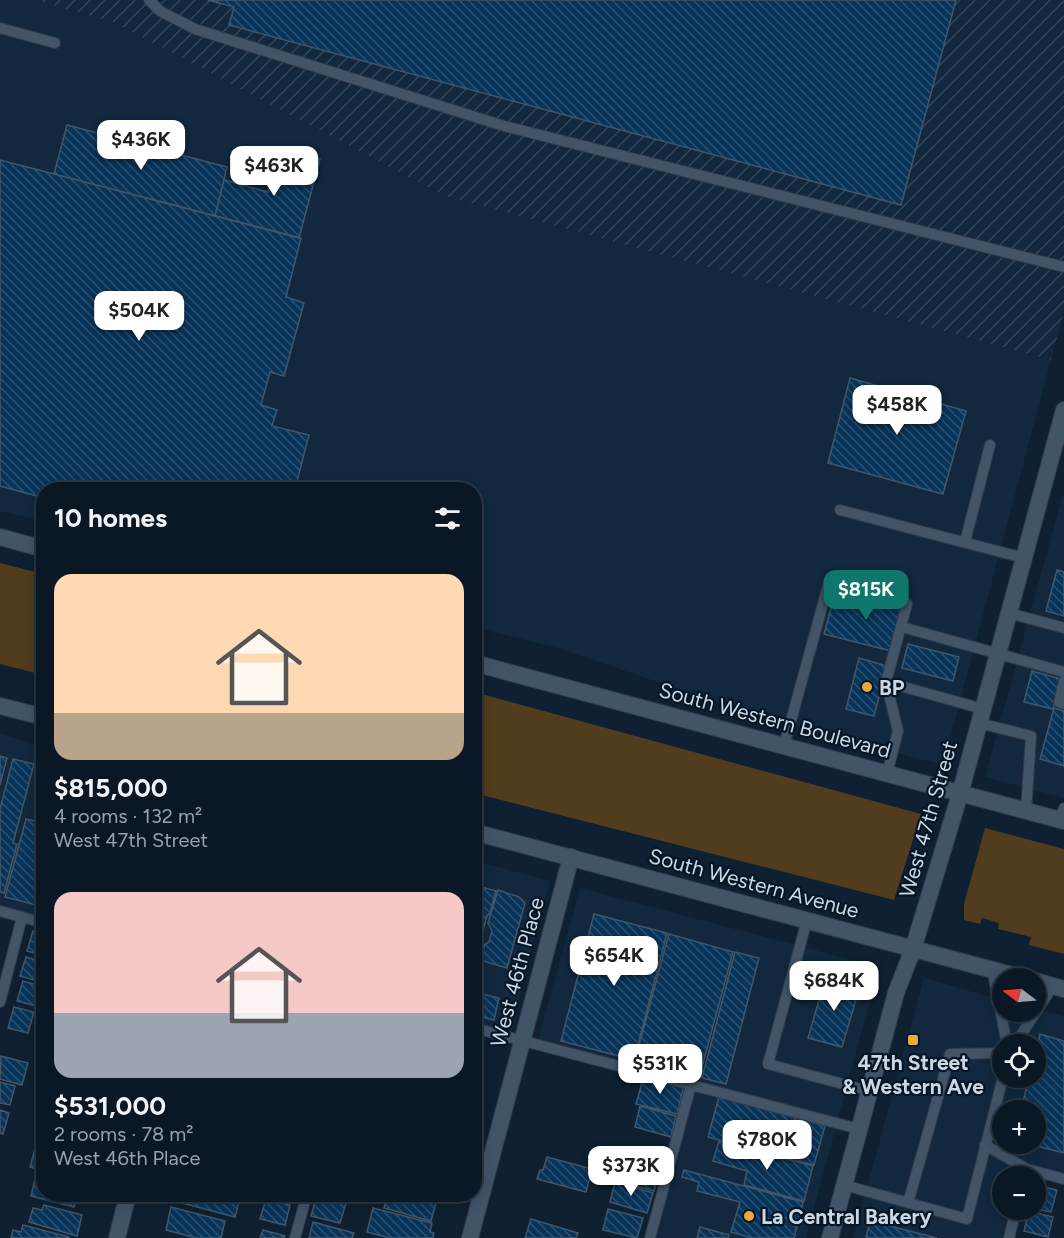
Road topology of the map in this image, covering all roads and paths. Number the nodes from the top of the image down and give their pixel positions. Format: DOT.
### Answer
graph roads {
  1 [pos="149,0"];
  2 [pos="0,28"];
  3 [pos="55,43"];
  4 [pos="1064,267"];
  5 [pos="1064,410"];
  6 [pos="990,446"];
  7 [pos="840,510"];
  8 [pos="0,537"];
  9 [pos="965,542"];
  10 [pos="36,547"];
  11 [pos="1024,558"];
  12 [pos="1009,613"];
  13 [pos="902,627"];
  14 [pos="1064,628"];
  15 [pos="998,652"];
  16 [pos="482,665"];
  17 [pos="1064,672"];
  18 [pos="1064,681"];
  19 [pos="886,682"];
  20 [pos="1064,704"];
  21 [pos="0,706"];
  22 [pos="36,715"];
  23 [pos="981,716"];
  24 [pos="784,746"];
  25 [pos="887,774"];
  26 [pos="960,794"];
  27 [pos="1026,811"];
  28 [pos="1063,816"];
  29 [pos="482,834"];
  30 [pos="571,857"];
  31 [pos="0,911"];
  32 [pos="22,917"];
  33 [pos="36,920"];
  34 [pos="807,920"];
  35 [pos="913,948"];
  36 [pos="992,969"];
  37 [pos="1059,988"];
  38 [pos="0,1002"];
  39 [pos="482,1030"];
  40 [pos="1023,1034"];
  41 [pos="523,1041"];
  42 [pos="992,1053"];
  43 [pos="691,1085"];
  44 [pos="1000,1088"];
  45 [pos="869,1092"];
  46 [pos="859,1129"];
  47 [pos="986,1145"];
  48 [pos="1016,1166"];
  49 [pos="1046,1176"];
  50 [pos="1064,1179"];
  51 [pos="844,1185"];
  52 [pos="482,1193"];
  53 [pos="127,1202"];
  54 [pos="305,1202"];
  55 [pos="480,1202"];
  56 [pos="908,1203"];
  57 [pos="1014,1220"];
  58 [pos="117,1238"];
  59 [pos="295,1238"];
  60 [pos="470,1238"];
  61 [pos="651,1238"];
  62 [pos="830,1238"];
  63 [pos="1009,1238"];
  1 -- 4 [label="lane"];
  2 -- 3 [label="lane"];
  5 -- 11 [label="main road, West 47th Street"];
  6 -- 9 [label="lane"];
  7 -- 9 [label="lane"];
  8 -- 10 [label="main road"];
  9 -- 11 [label="lane"];
  11 -- 12 [label="main road, West 47th Street"];
  12 -- 14 [label="lane"];
  12 -- 15 [label="main road, West 47th Street"];
  13 -- 15 [label="lane"];
  13 -- 19 [label="lane"];
  13 -- 24 [label="lane"];
  15 -- 17 [label="lane"];
  15 -- 23 [label="main road, West 47th Street"];
  16 -- 24 [label="main road, South Western Boulevard"];
  18 -- 20 [label="lane"];
  19 -- 23 [label="lane"];
  19 -- 25 [label="lane"];
  21 -- 22 [label="main road"];
  23 -- 26 [label="main road, West 47th Street"];
  23 -- 27 [label="lane"];
  24 -- 25 [label="main road, South Western Boulevard"];
  25 -- 26 [label="main road, South Western Boulevard"];
  26 -- 27 [label="main road, South Western Boulevard"];
  26 -- 35 [label="main road, West 47th Street"];
  27 -- 28 [label="main road, South Western Boulevard"];
  29 -- 30 [label="main road, South Western Avenue"];
  30 -- 34 [label="main road, South Western Avenue"];
  30 -- 41 [label="main road, West 46th Place"];
  31 -- 32 [label="lane"];
  32 -- 33 [label="lane"];
  32 -- 38 [label="lane"];
  34 -- 35 [label="main road, South Western Avenue"];
  34 -- 45 [label="lane"];
  35 -- 36 [label="main road, South Western Avenue"];
  35 -- 45 [label="main road, West 47th Street"];
  37 -- 40 [label="lane"];
  39 -- 41 [label="lane"];
  41 -- 43 [label="lane"];
  41 -- 52 [label="main road, West 46th Place"];
  42 -- 56 [label="lane"];
  43 -- 46 [label="lane"];
  43 -- 61 [label="lane"];
  44 -- 47 [label="lane"];
  45 -- 46 [label="main road, West 47th Street"];
  46 -- 51 [label="main road, West 47th Street"];
  47 -- 48 [label="lane"];
  47 -- 56 [label="lane"];
  49 -- 50 [label="lane"];
  51 -- 56 [label="lane"];
  51 -- 62 [label="main road, West 47th Street"];
  53 -- 58 [label="main road"];
  54 -- 59 [label="lane"];
  55 -- 60 [label="main road, West 46th Place"];
  57 -- 63 [label="lane"];
}
